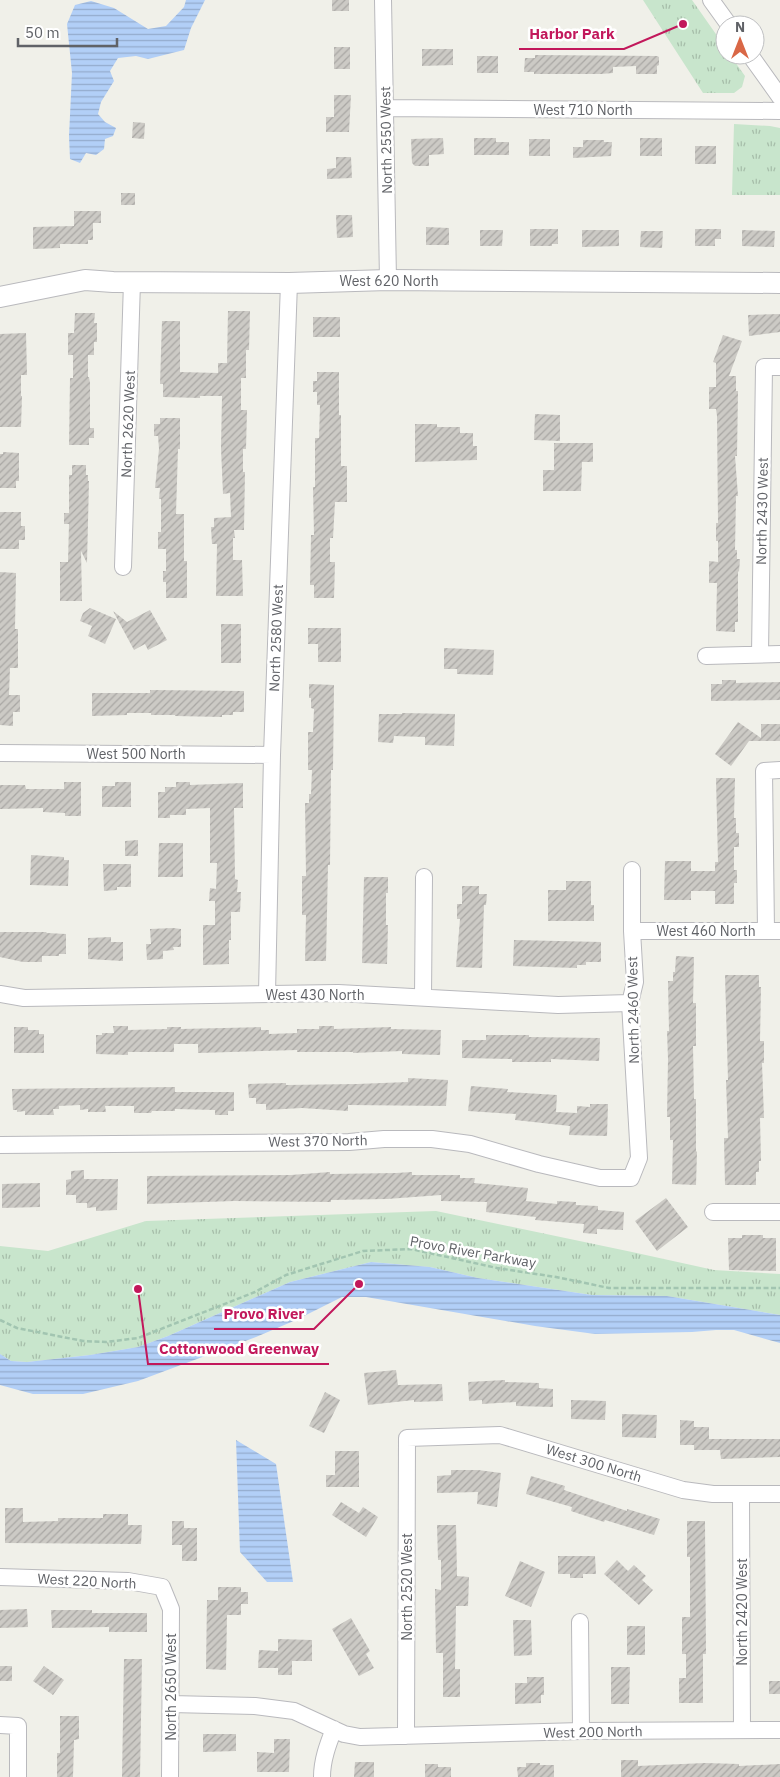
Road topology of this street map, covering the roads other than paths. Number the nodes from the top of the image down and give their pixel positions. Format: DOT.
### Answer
graph roads {
  1 [pos="383,0"];
  2 [pos="711,0"];
  3 [pos="722,15"];
  4 [pos="757,65"];
  5 [pos="780,96"];
  6 [pos="385,108"];
  7 [pos="780,111"];
  8 [pos="388,280"];
  9 [pos="132,282"];
  10 [pos="289,283"];
  11 [pos="780,283"];
  12 [pos="0,297"];
  13 [pos="772,367"];
  14 [pos="123,567"];
  15 [pos="760,654"];
  16 [pos="780,654"];
  17 [pos="706,656"];
  18 [pos="0,753"];
  19 [pos="272,755"];
  20 [pos="772,771"];
  21 [pos="632,870"];
  22 [pos="424,877"];
  23 [pos="632,931"];
  24 [pos="773,931"];
  25 [pos="0,994"];
  26 [pos="267,994"];
  27 [pos="423,997"];
  28 [pos="630,1003"];
  29 [pos="0,1145"];
  30 [pos="631,1178"];
  31 [pos="713,1212"];
  32 [pos="780,1212"];
  33 [pos="408,1438"];
  34 [pos="741,1494"];
  35 [pos="780,1494"];
  36 [pos="0,1577"];
  37 [pos="167,1597"];
  38 [pos="580,1622"];
  39 [pos="171,1704"];
  40 [pos="0,1725"];
  41 [pos="334,1729"];
  42 [pos="742,1730"];
  43 [pos="780,1730"];
  44 [pos="580,1731"];
  45 [pos="406,1736"];
  46 [pos="18,1777"];
  47 [pos="170,1777"];
  48 [pos="322,1777"];
  1 -- 6 [label="street, North 2550 West"];
  2 -- 3 [label="street"];
  4 -- 5 [label="street"];
  6 -- 7 [label="street, West 710 North"];
  6 -- 8 [label="street, North 2550 West"];
  8 -- 10 [label="street, West 620 North"];
  8 -- 11 [label="street, West 620 North"];
  9 -- 10 [label="street, West 620 North"];
  9 -- 12 [label="street, West 620 North"];
  9 -- 14 [label="street, North 2620 West"];
  10 -- 19 [label="street, North 2580 West"];
  13 -- 15 [label="street, North 2430 West"];
  15 -- 16 [label="street"];
  15 -- 17 [label="street"];
  18 -- 19 [label="street, West 500 North"];
  19 -- 26 [label="street, North 2580 West"];
  20 -- 24 [label="street"];
  21 -- 23 [label="street, North 2460 West"];
  22 -- 27 [label="street"];
  23 -- 24 [label="street, West 460 North"];
  23 -- 28 [label="street, North 2460 West"];
  25 -- 26 [label="street, West 430 North"];
  26 -- 27 [label="street, West 430 North"];
  27 -- 28 [label="street, West 430 North"];
  28 -- 30 [label="street, North 2460 West"];
  29 -- 30 [label="street, West 370 North"];
  31 -- 32 [label="street"];
  33 -- 34 [label="street, West 300 North"];
  33 -- 45 [label="street, North 2520 West"];
  34 -- 35 [label="street, West 300 North"];
  34 -- 42 [label="street, North 2420 West"];
  36 -- 37 [label="street, West 220 North"];
  37 -- 39 [label="street, North 2650 West"];
  38 -- 44 [label="street"];
  39 -- 41 [label="street, West 200 North"];
  39 -- 47 [label="street, North 2650 West"];
  40 -- 46 [label="street"];
  41 -- 45 [label="street, West 200 North"];
  41 -- 48 [label="street"];
  42 -- 43 [label="street, West 200 North"];
  42 -- 44 [label="street, West 200 North"];
  44 -- 45 [label="street, West 200 North"];
}
